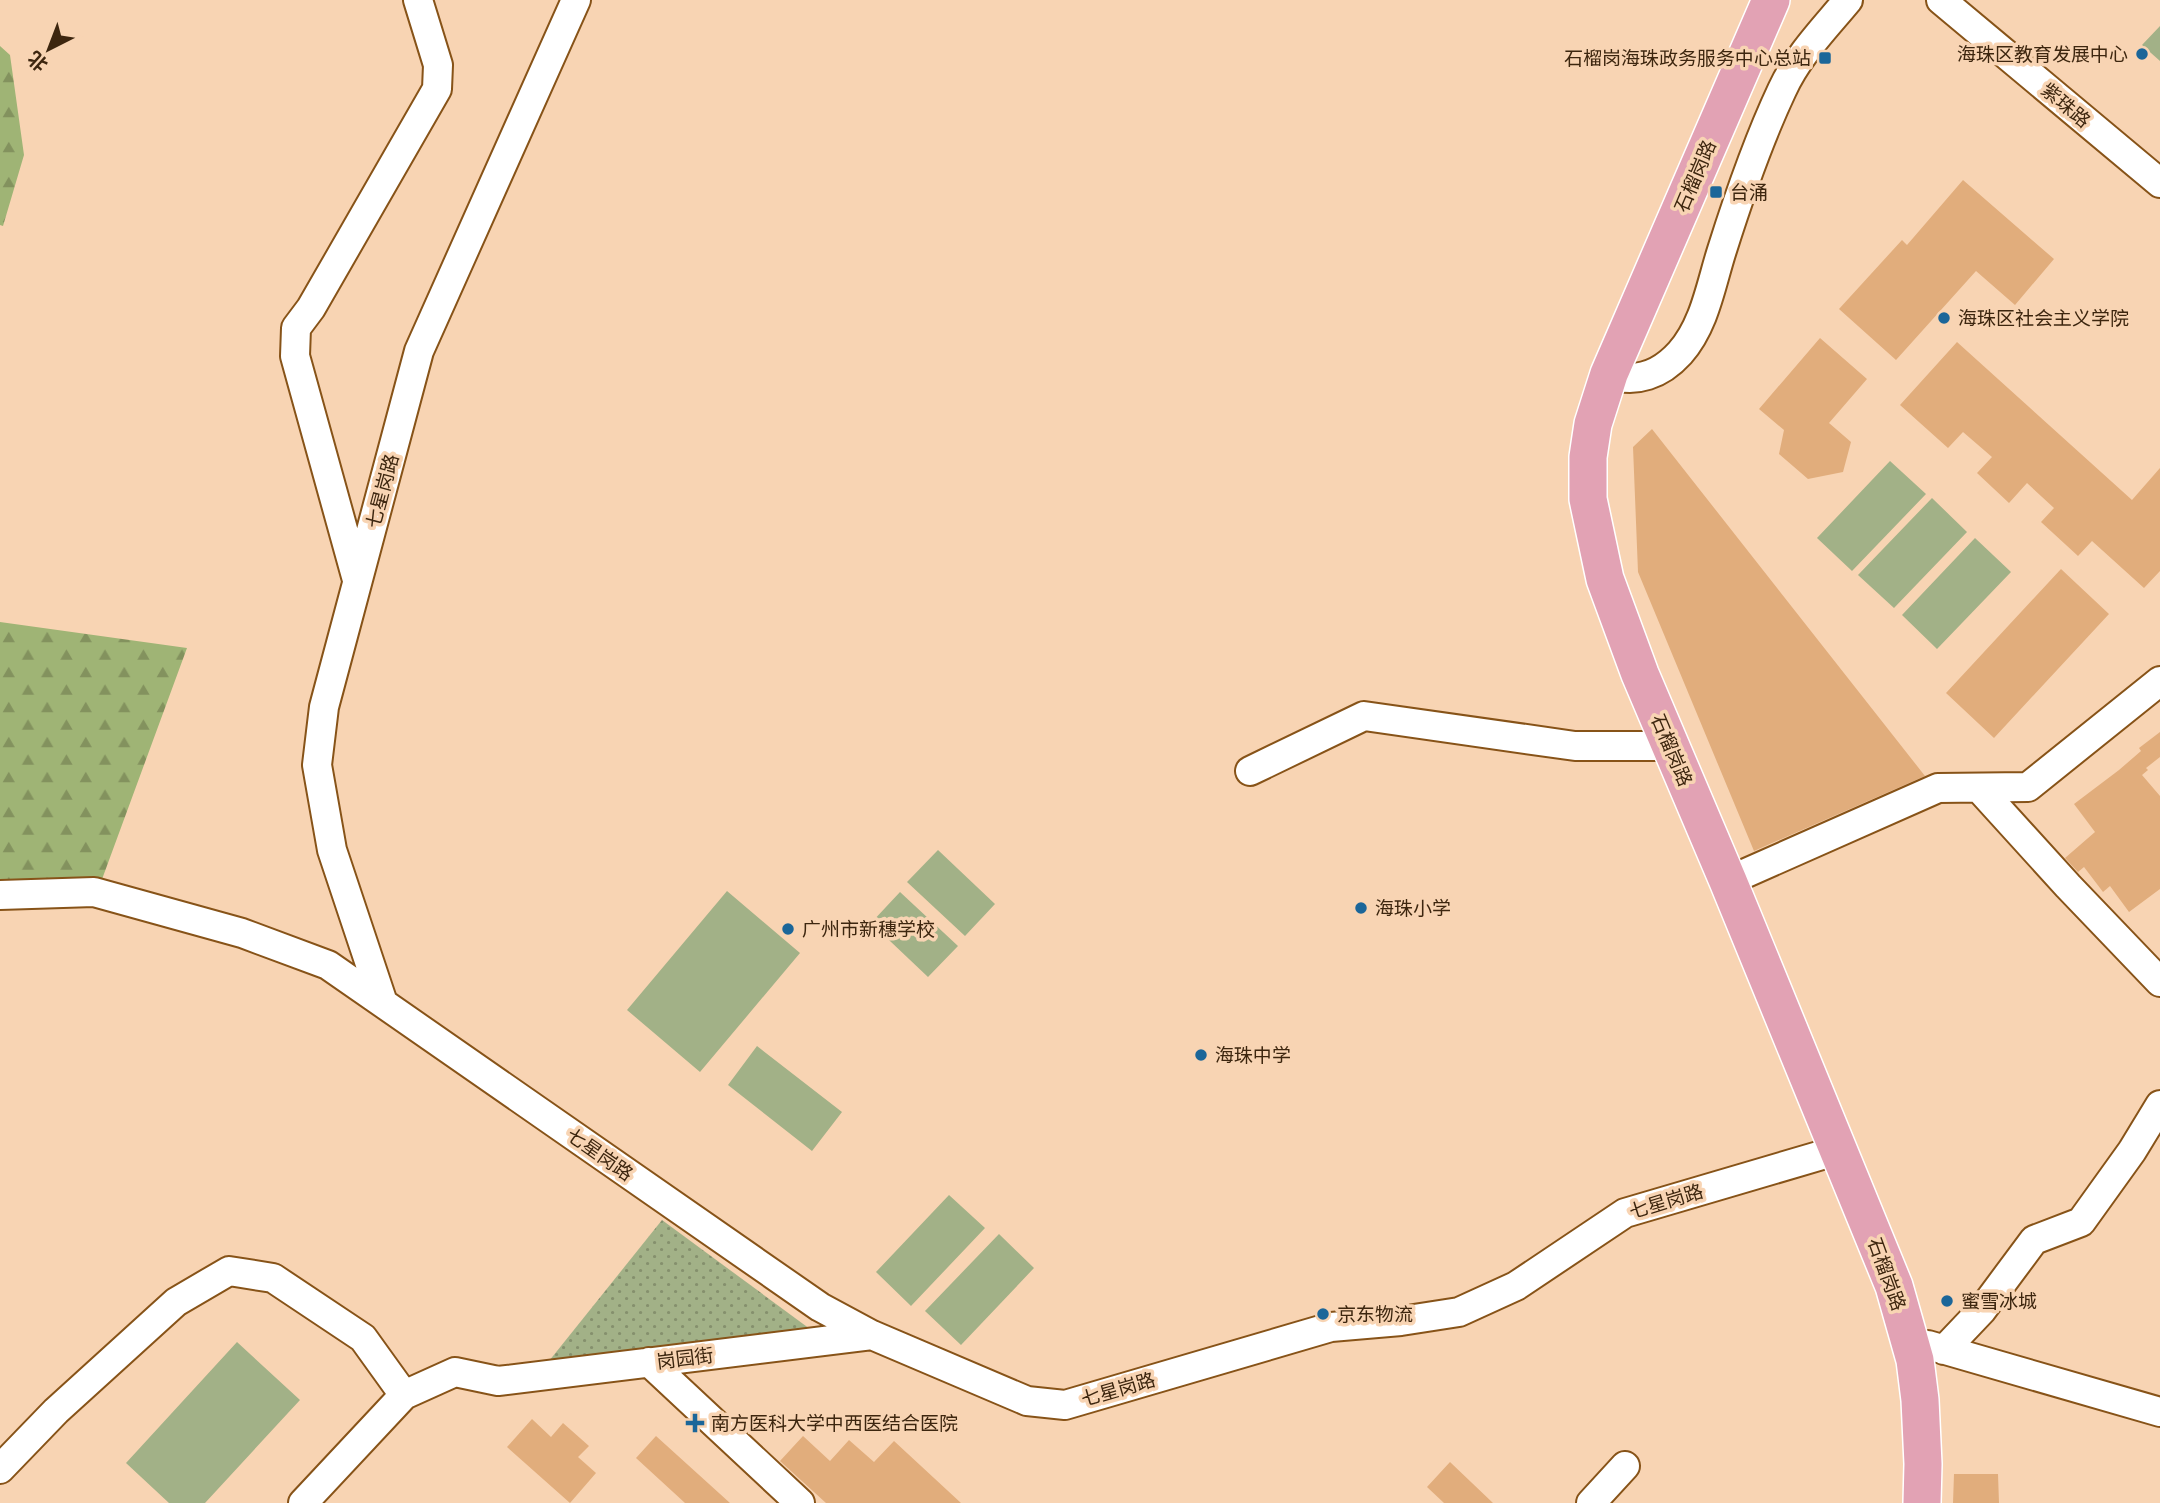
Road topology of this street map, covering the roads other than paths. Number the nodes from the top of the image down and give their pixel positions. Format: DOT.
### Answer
graph roads {
  1 [pos="418,0"];
  2 [pos="576,0"];
  3 [pos="1771,0"];
  4 [pos="1848,0"];
  5 [pos="1941,0"];
  6 [pos="2160,183"];
  7 [pos="1609,374"];
  8 [pos="358,583"];
  9 [pos="2160,681"];
  10 [pos="1671,746"];
  11 [pos="1250,771"];
  12 [pos="1979,788"];
  13 [pos="1728,881"];
  14 [pos="0,895"];
  15 [pos="2160,982"];
  16 [pos="383,1003"];
  17 [pos="2160,1105"];
  18 [pos="1839,1150"];
  19 [pos="872,1335"];
  20 [pos="1909,1340"];
  21 [pos="1944,1350"];
  22 [pos="649,1362"];
  23 [pos="404,1395"];
  24 [pos="2160,1412"];
  25 [pos="1625,1466"];
  26 [pos="0,1469"];
  27 [pos="303,1503"];
  28 [pos="800,1503"];
  29 [pos="1591,1503"];
  30 [pos="1922,1503"];
  1 -- 8 [label="street"];
  2 -- 8 [label="street, 七星岗路"];
  3 -- 7 [label="main road, 石榴岗路"];
  4 -- 7 [label="street"];
  5 -- 6 [label="street, 紫珠路"];
  7 -- 10 [label="main road, 石榴岗路"];
  8 -- 16 [label="street, 七星岗路"];
  9 -- 12 [label="street"];
  10 -- 11 [label="street"];
  10 -- 13 [label="main road, 石榴岗路"];
  12 -- 13 [label="street"];
  12 -- 15 [label="street"];
  13 -- 18 [label="main road, 石榴岗路"];
  14 -- 16 [label="street, 七星岗路"];
  16 -- 19 [label="street, 七星岗路"];
  17 -- 21 [label="street"];
  18 -- 19 [label="street, 七星岗路"];
  18 -- 20 [label="main road, 石榴岗路"];
  19 -- 22 [label="street, 岗园街"];
  20 -- 21 [label="street"];
  20 -- 30 [label="main road, 石榴岗路"];
  21 -- 24 [label="street"];
  22 -- 23 [label="street, 岗园街"];
  22 -- 28 [label="street"];
  23 -- 26 [label="street"];
  23 -- 27 [label="street"];
  25 -- 29 [label="street"];
}
